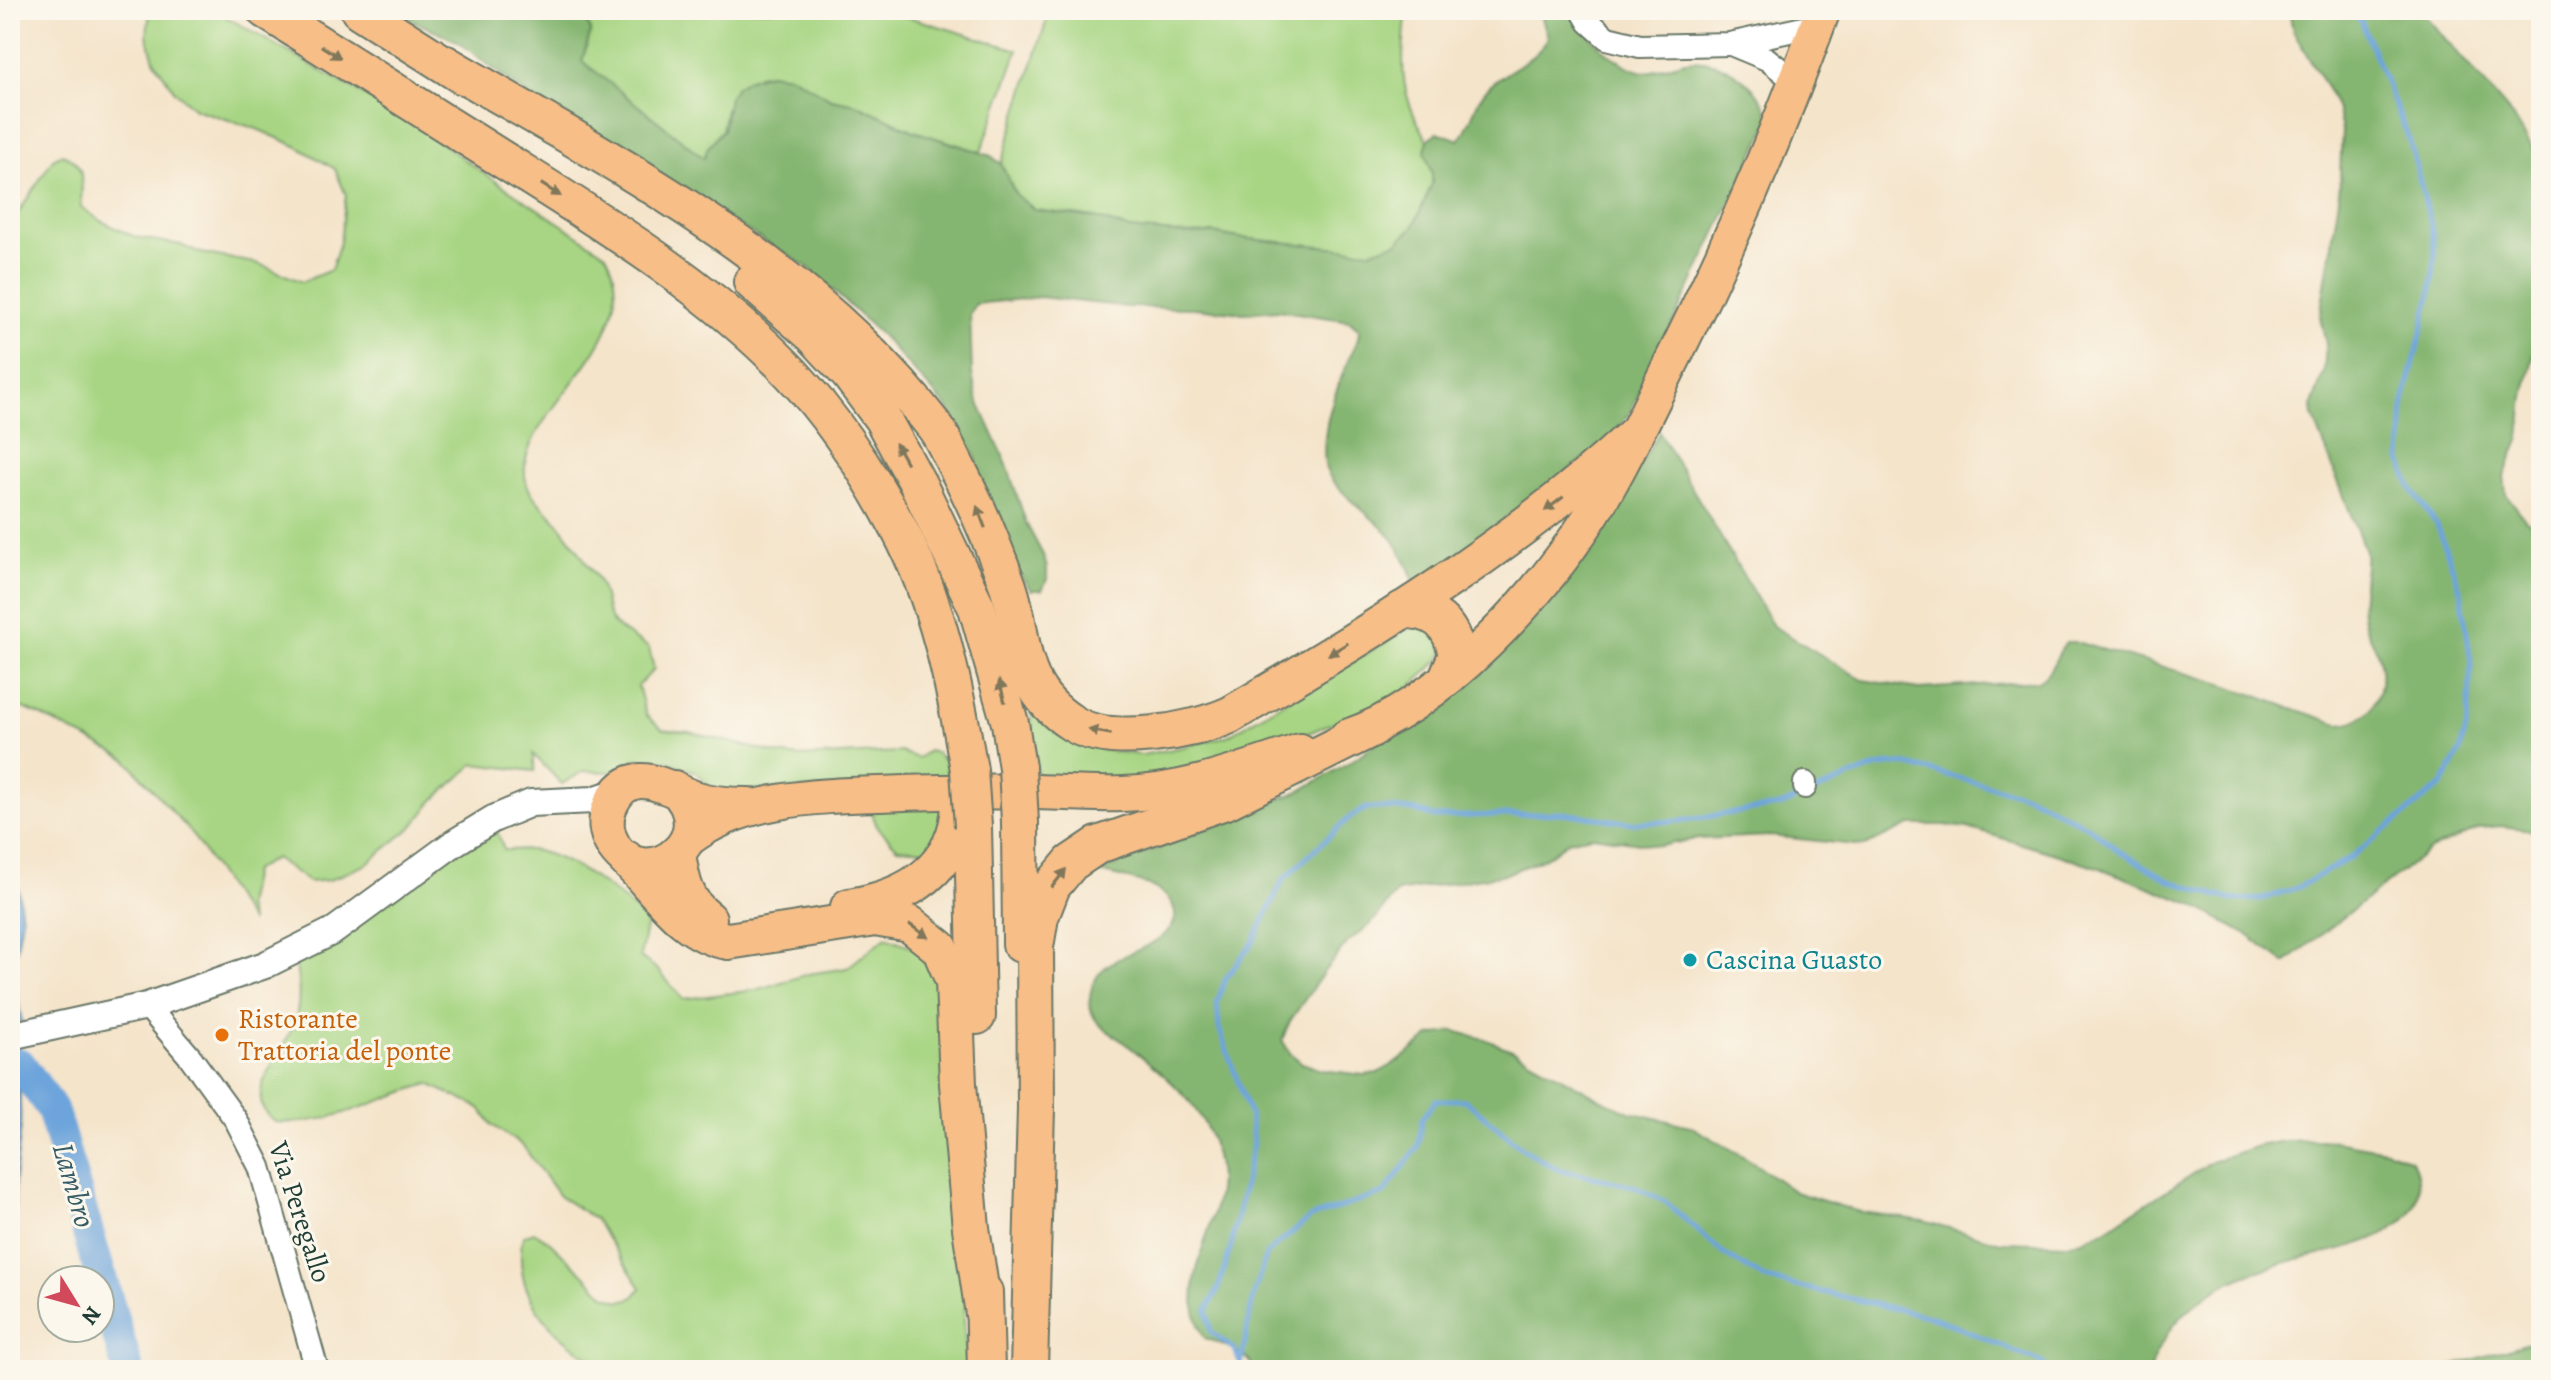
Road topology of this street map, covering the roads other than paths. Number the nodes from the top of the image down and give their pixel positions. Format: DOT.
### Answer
graph roads {
  1 [pos="265,10"];
  2 [pos="359,10"];
  3 [pos="1582,10"];
  4 [pos="1820,18"];
  5 [pos="1730,44"];
  6 [pos="444,63"];
  7 [pos="1796,82"];
  8 [pos="1634,435"];
  9 [pos="1402,610"];
  10 [pos="1448,676"];
  11 [pos="1373,728"];
  12 [pos="674,788"];
  13 [pos="620,791"];
  14 [pos="531,803"];
  15 [pos="761,805"];
  16 [pos="966,816"];
  17 [pos="682,847"];
  18 [pos="617,848"];
  19 [pos="147,1006"];
  20 [pos="16,1035"];
  21 [pos="984,1314"];
  22 [pos="317,1370"];
  23 [pos="986,1370"];
  24 [pos="1023,1370"];
  25 [pos="1029,1370"];
  1 -- 16 [label="highway, one-way, bridge"];
  2 -- 6 [label="highway"];
  3 -- 5 [label="street"];
  4 -- 5 [label="street"];
  4 -- 7 [label="main road"];
  5 -- 7 [label="street"];
  9 -- 6 [label="highway, one-way"];
  24 -- 6 [label="highway, one-way, bridge"];
  7 -- 8 [label="main road"];
  8 -- 9 [label="highway, one-way"];
  8 -- 10 [label="main road"];
  9 -- 10 [label="highway"];
  10 -- 11 [label="main road"];
  11 -- 15 [label="main road"];
  25 -- 11 [label="highway, one-way"];
  12 -- 13 [label="main road"];
  12 -- 15 [label="main road"];
  12 -- 17 [label="main road"];
  13 -- 14 [label="street"];
  13 -- 18 [label="main road"];
  14 -- 18 [label="street"];
  14 -- 19 [label="street"];
  15 -- 17 [label="main road"];
  16 -- 17 [label="highway"];
  16 -- 21 [label="highway"];
  17 -- 18 [label="main road"];
  18 -- 21 [label="highway, one-way"];
  19 -- 20 [label="street"];
  19 -- 22 [label="street, Via Peregallo"];
  21 -- 23 [label="highway"];
}
